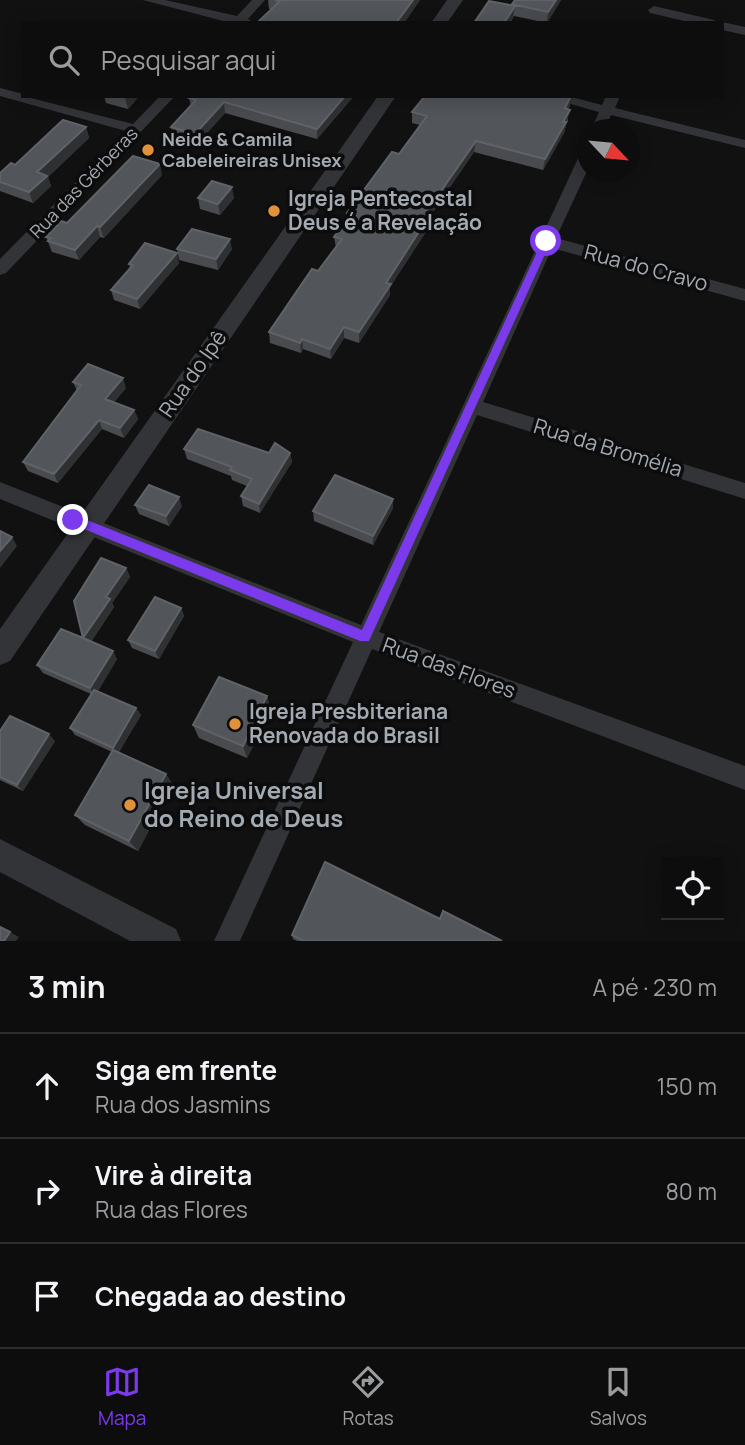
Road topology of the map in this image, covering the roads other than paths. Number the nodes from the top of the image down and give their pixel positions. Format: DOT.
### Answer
graph roads {
  1 [pos="149,0"];
  2 [pos="259,0"];
  3 [pos="455,0"];
  4 [pos="653,11"];
  5 [pos="239,21"];
  6 [pos="244,21"];
  7 [pos="440,21"];
  8 [pos="700,21"];
  9 [pos="724,26"];
  10 [pos="745,31"];
  11 [pos="0,92"];
  12 [pos="21,98"];
  13 [pos="22,98"];
  14 [pos="166,98"];
  15 [pos="386,98"];
  16 [pos="558,98"];
  17 [pos="612,98"];
  18 [pos="607,111"];
  19 [pos="603,119"];
  20 [pos="136,129"];
  21 [pos="745,144"];
  22 [pos="577,174"];
  23 [pos="546,241"];
  24 [pos="4,260"];
  25 [pos="745,295"];
  26 [pos="471,406"];
  27 [pos="0,490"];
  28 [pos="745,491"];
  29 [pos="89,526"];
  30 [pos="365,637"];
  31 [pos="0,652"];
  32 [pos="745,778"];
  33 [pos="0,855"];
  34 [pos="164,941"];
  35 [pos="227,941"];
  1 -- 5 [label="street"];
  2 -- 6 [label="street"];
  3 -- 7 [label="street"];
  4 -- 8 [label="street"];
  9 -- 10 [label="street"];
  11 -- 12 [label="street"];
  13 -- 20 [label="street"];
  14 -- 20 [label="street, Rua das Gérberas"];
  15 -- 29 [label="street, Rua do Ipê"];
  16 -- 18 [label="street"];
  17 -- 18 [label="street"];
  18 -- 19 [label="street"];
  18 -- 21 [label="street"];
  20 -- 24 [label="street, Rua das Gérberas"];
  22 -- 23 [label="street"];
  23 -- 25 [label="street, Rua do Cravo"];
  23 -- 26 [label="street"];
  26 -- 28 [label="street, Rua da Bromélia"];
  26 -- 30 [label="street"];
  27 -- 29 [label="street, Rua das Flores"];
  29 -- 30 [label="street, Rua das Flores"];
  29 -- 31 [label="street, Rua do Ipê"];
  30 -- 32 [label="street, Rua das Flores"];
  30 -- 35 [label="street"];
  33 -- 34 [label="street"];
}
